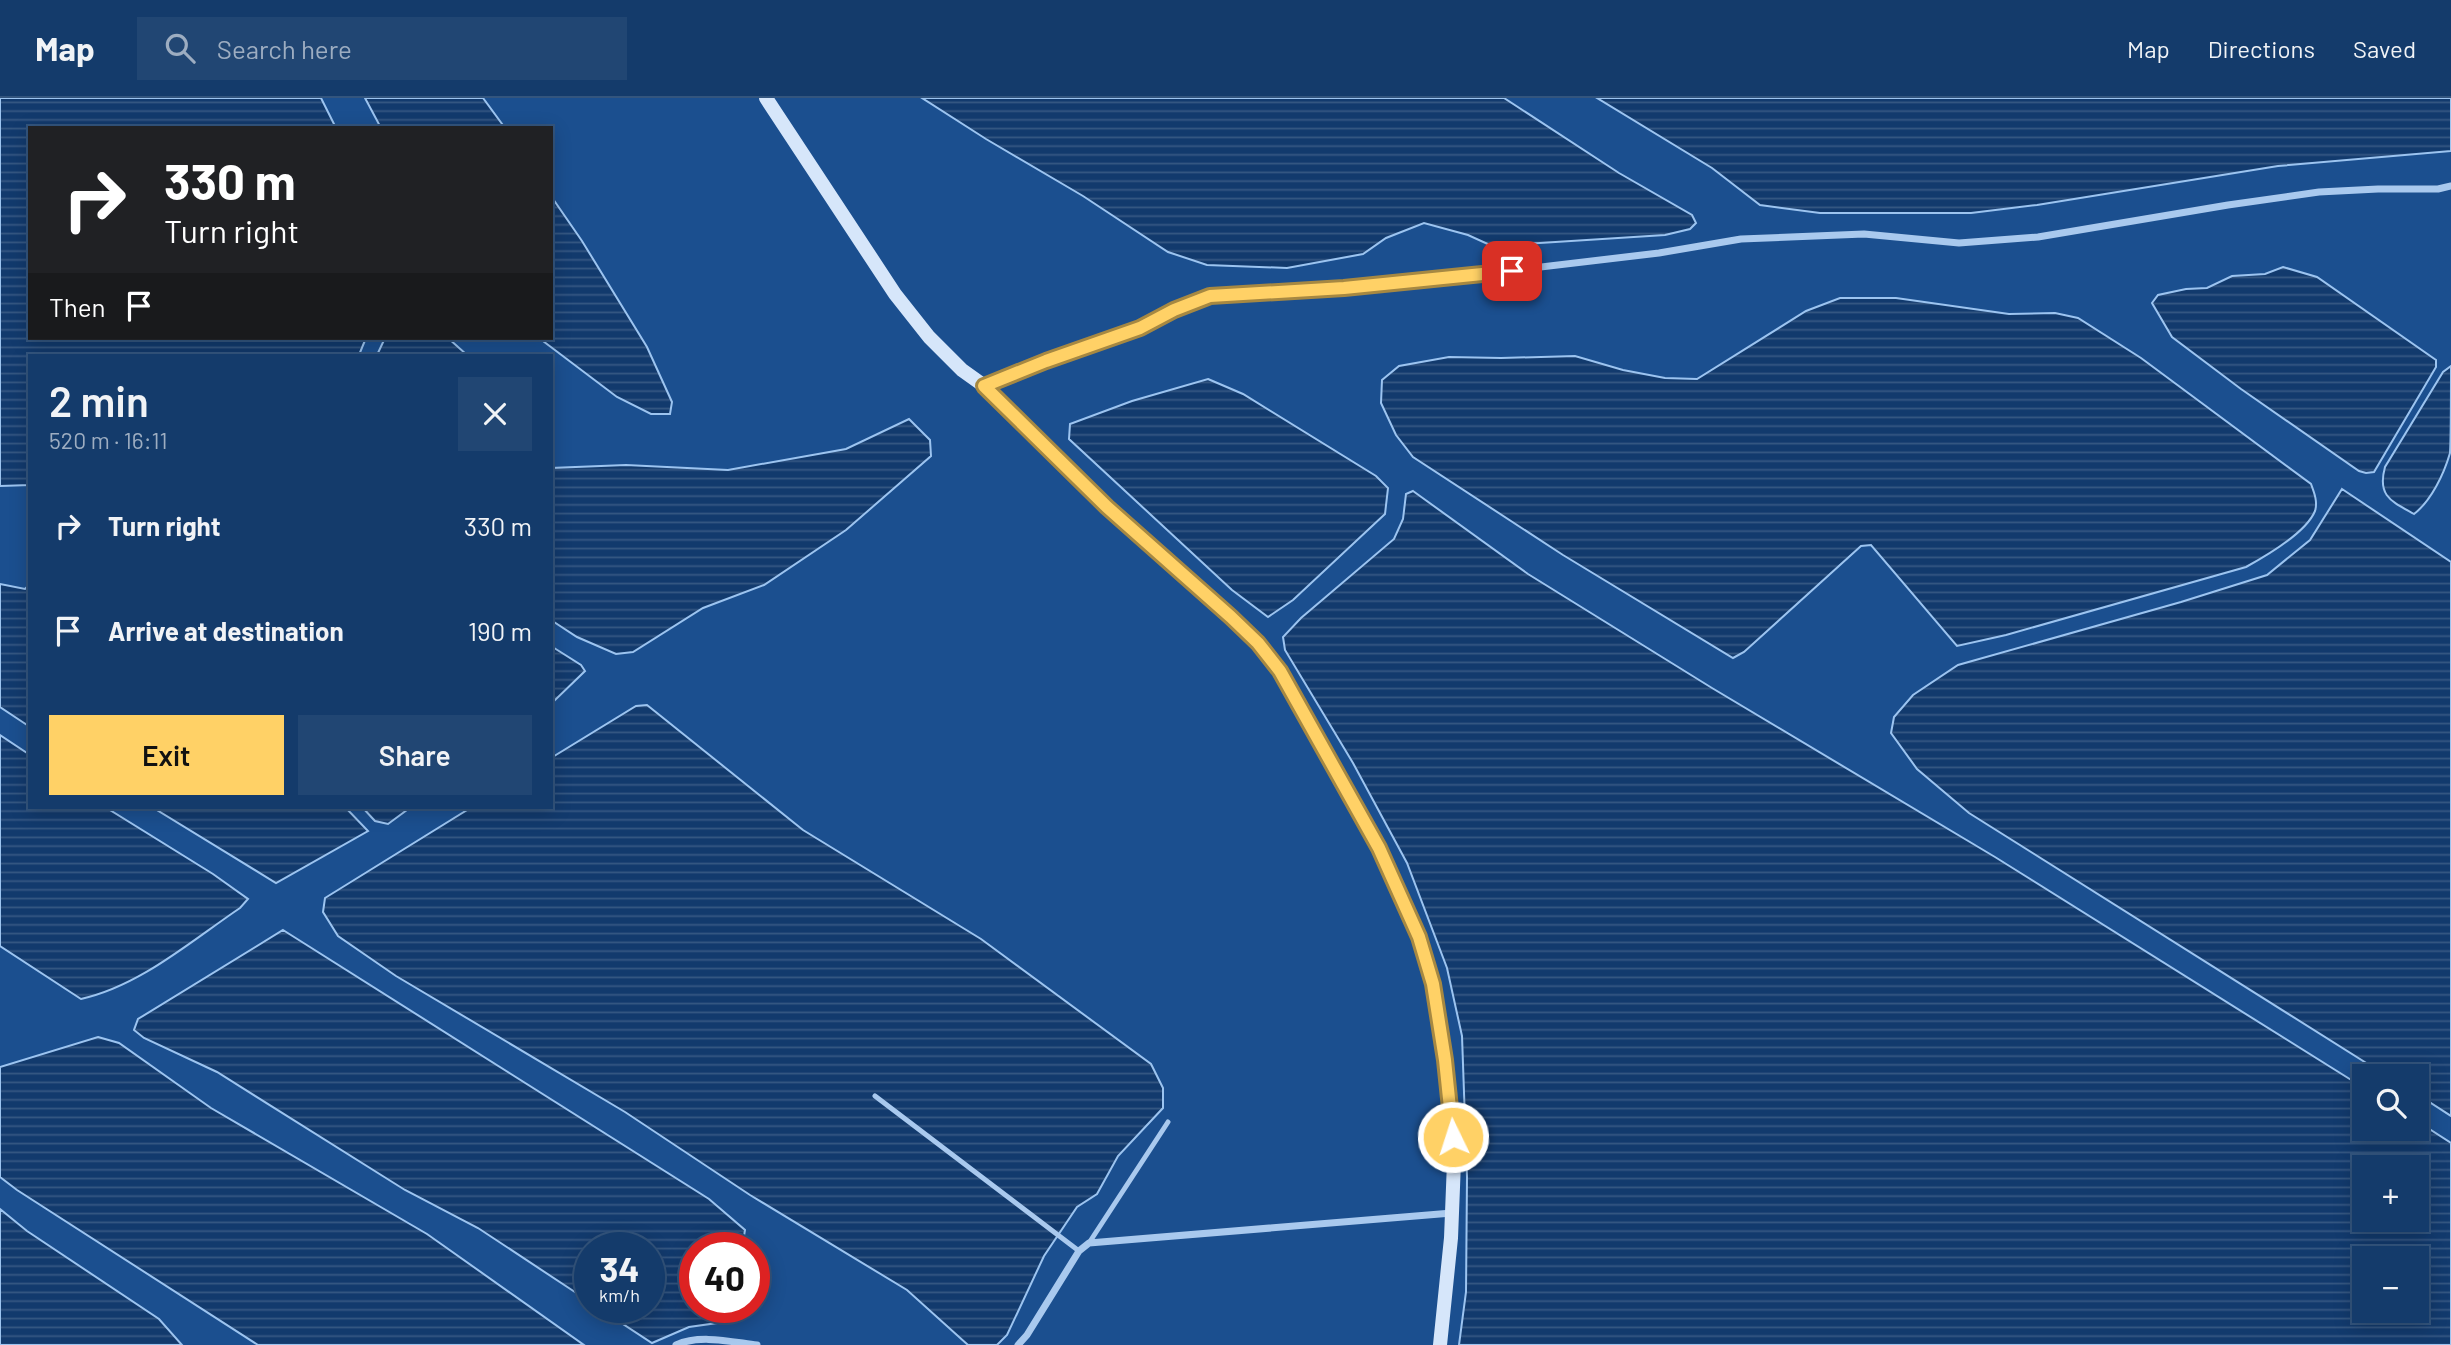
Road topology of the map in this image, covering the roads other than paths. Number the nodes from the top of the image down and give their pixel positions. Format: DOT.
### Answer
graph roads {
  1 [pos="766,98"];
  2 [pos="2451,186"];
  3 [pos="984,386"];
  4 [pos="874,1096"];
  5 [pos="1168,1122"];
  6 [pos="1452,1213"];
  7 [pos="1088,1243"];
  8 [pos="1079,1251"];
  9 [pos="676,1345"];
  10 [pos="758,1345"];
  11 [pos="1018,1345"];
  12 [pos="1440,1345"];
  1 -- 3 [label="street"];
  2 -- 3 [label="street"];
  3 -- 6 [label="street"];
  4 -- 8 [label="lane"];
  5 -- 7 [label="lane"];
  6 -- 7 [label="street"];
  6 -- 12 [label="street"];
  7 -- 8 [label="street"];
  8 -- 11 [label="street"];
  9 -- 10 [label="street"];
}
